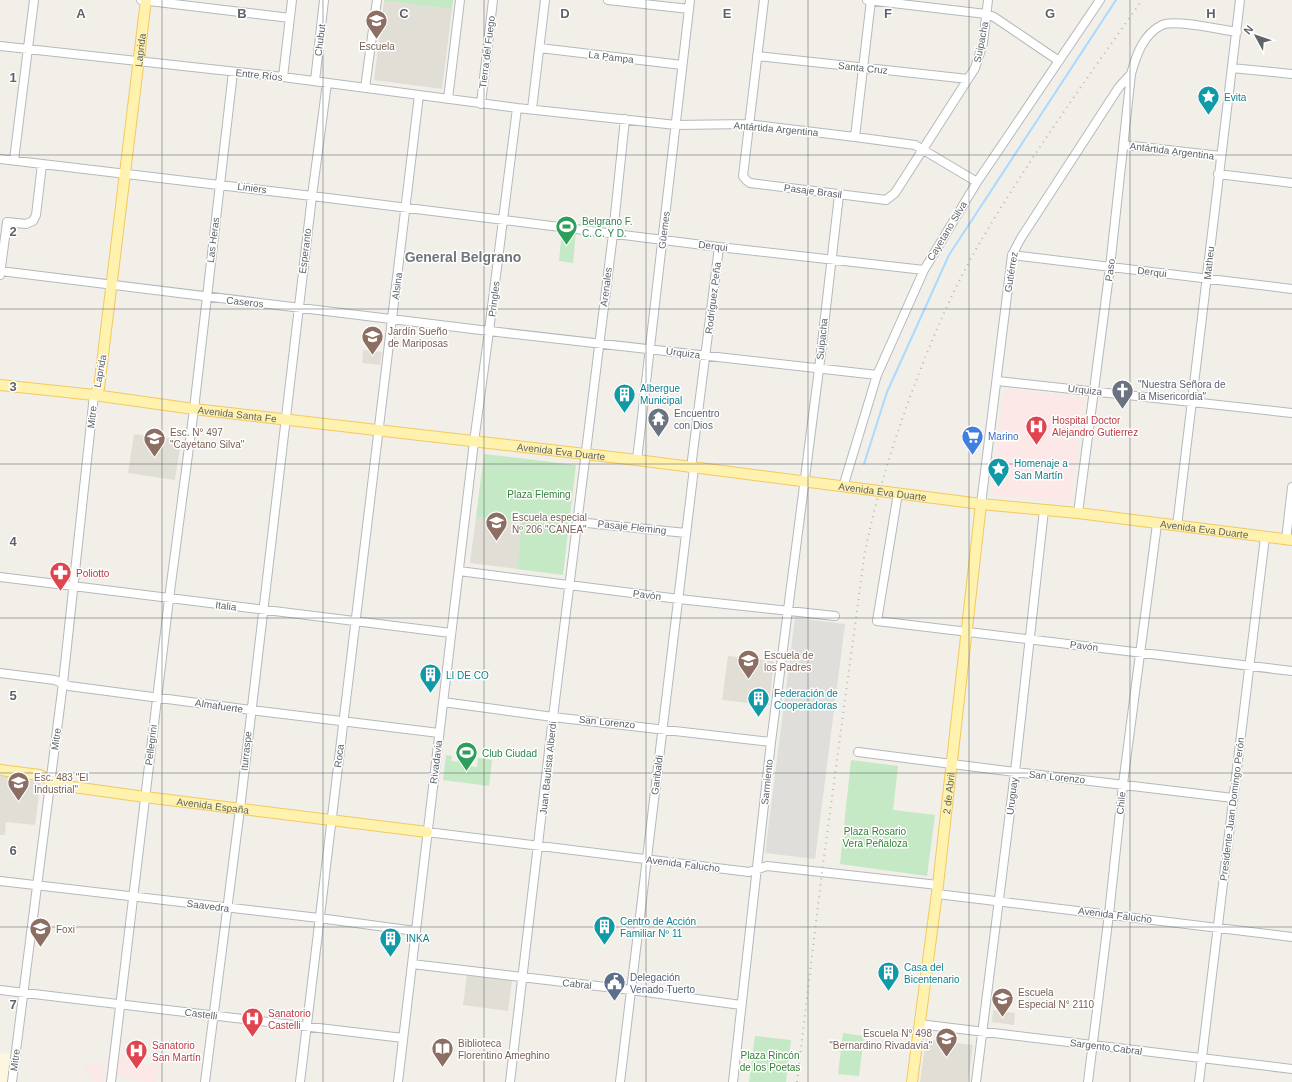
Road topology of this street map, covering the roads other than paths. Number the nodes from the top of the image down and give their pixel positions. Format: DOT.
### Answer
graph roads {
  1 [pos="34,0"];
  2 [pos="143,0"];
  3 [pos="292,0"];
  4 [pos="324,0"];
  5 [pos="377,0"];
  6 [pos="460,0"];
  7 [pos="493,0"];
  8 [pos="545,0"];
  9 [pos="608,0"];
  10 [pos="690,0"];
  11 [pos="764,0"];
  12 [pos="867,0"];
  13 [pos="871,0"];
  14 [pos="988,0"];
  15 [pos="1100,0"];
  16 [pos="1240,0"];
  17 [pos="689,9"];
  18 [pos="986,14"];
  19 [pos="290,18"];
  20 [pos="1237,32"];
  21 [pos="0,46"];
  22 [pos="540,48"];
  23 [pos="28,49"];
  24 [pos="757,56"];
  25 [pos="1059,61"];
  26 [pos="136,62"];
  27 [pos="682,66"];
  28 [pos="863,68"];
  29 [pos="1232,68"];
  30 [pos="233,72"];
  31 [pos="1131,74"];
  32 [pos="1292,74"];
  33 [pos="283,77"];
  34 [pos="968,79"];
  35 [pos="315,81"];
  36 [pos="327,83"];
  37 [pos="365,88"];
  38 [pos="419,95"];
  39 [pos="448,99"];
  40 [pos="481,104"];
  41 [pos="517,108"];
  42 [pos="532,110"];
  43 [pos="625,120"];
  44 [pos="748,124"];
  45 [pos="676,125"];
  46 [pos="855,137"];
  47 [pos="1124,145"];
  48 [pos="924,150"];
  49 [pos="1221,156"];
  50 [pos="0,159"];
  51 [pos="14,160"];
  52 [pos="42,164"];
  53 [pos="122,172"];
  54 [pos="1218,174"];
  55 [pos="977,182"];
  56 [pos="1292,183"];
  57 [pos="220,184"];
  58 [pos="839,195"];
  59 [pos="312,196"];
  60 [pos="886,200"];
  61 [pos="406,208"];
  62 [pos="503,220"];
  63 [pos="4,222"];
  64 [pos="613,234"];
  65 [pos="663,240"];
  66 [pos="719,247"];
  67 [pos="1012,255"];
  68 [pos="830,260"];
  69 [pos="1110,268"];
  70 [pos="924,270"];
  71 [pos="0,271"];
  72 [pos="0,275"];
  73 [pos="1207,279"];
  74 [pos="108,285"];
  75 [pos="1292,289"];
  76 [pos="206,297"];
  77 [pos="299,308"];
  78 [pos="393,320"];
  79 [pos="490,331"];
  80 [pos="599,343"];
  81 [pos="650,349"];
  82 [pos="706,356"];
  83 [pos="819,369"];
  84 [pos="877,375"];
  85 [pos="998,381"];
  86 [pos="0,385"];
  87 [pos="1094,391"];
  88 [pos="94,395"];
  89 [pos="1192,402"];
  90 [pos="194,409"];
  91 [pos="1292,413"];
  92 [pos="286,419"];
  93 [pos="380,430"];
  94 [pos="474,442"];
  95 [pos="586,454"];
  96 [pos="637,460"];
  97 [pos="693,468"];
  98 [pos="804,482"];
  99 [pos="843,487"];
  100 [pos="1292,487"];
  101 [pos="898,494"];
  102 [pos="981,504"];
  103 [pos="1044,510"];
  104 [pos="1078,514"];
  105 [pos="577,522"];
  106 [pos="1157,524"];
  107 [pos="1177,526"];
  108 [pos="686,533"];
  109 [pos="1265,537"];
  110 [pos="1289,540"];
  111 [pos="459,571"];
  112 [pos="0,577"];
  113 [pos="73,586"];
  114 [pos="569,586"];
  115 [pos="169,598"];
  116 [pos="679,599"];
  117 [pos="263,610"];
  118 [pos="789,612"];
  119 [pos="836,616"];
  120 [pos="356,621"];
  121 [pos="451,633"];
  122 [pos="967,633"];
  123 [pos="1030,639"];
  124 [pos="1140,653"];
  125 [pos="1249,666"];
  126 [pos="1292,670"];
  127 [pos="0,673"];
  128 [pos="63,683"];
  129 [pos="157,697"];
  130 [pos="443,702"];
  131 [pos="251,710"];
  132 [pos="553,717"];
  133 [pos="343,721"];
  134 [pos="662,728"];
  135 [pos="439,733"];
  136 [pos="771,742"];
  137 [pos="858,752"];
  138 [pos="952,764"];
  139 [pos="0,770"];
  140 [pos="1015,772"];
  141 [pos="50,781"];
  142 [pos="1123,784"];
  143 [pos="145,797"];
  144 [pos="1233,798"];
  145 [pos="240,809"];
  146 [pos="332,819"];
  147 [pos="427,832"];
  148 [pos="539,846"];
  149 [pos="647,860"];
  150 [pos="758,869"];
  151 [pos="0,881"];
  152 [pos="37,885"];
  153 [pos="938,890"];
  154 [pos="134,897"];
  155 [pos="999,902"];
  156 [pos="226,908"];
  157 [pos="1109,914"];
  158 [pos="319,918"];
  159 [pos="1217,928"];
  160 [pos="415,931"];
  161 [pos="1292,937"];
  162 [pos="412,964"];
  163 [pos="522,978"];
  164 [pos="0,990"];
  165 [pos="631,990"];
  166 [pos="23,993"];
  167 [pos="120,1004"];
  168 [pos="741,1005"];
  169 [pos="214,1016"];
  170 [pos="919,1024"];
  171 [pos="307,1027"];
  172 [pos="982,1032"];
  173 [pos="403,1038"];
  174 [pos="1092,1045"];
  175 [pos="1202,1058"];
  176 [pos="1292,1069"];
  177 [pos="12,1082"];
  178 [pos="111,1082"];
  179 [pos="205,1082"];
  180 [pos="300,1082"];
  181 [pos="398,1082"];
  182 [pos="510,1082"];
  183 [pos="620,1082"];
  184 [pos="733,1082"];
  185 [pos="912,1082"];
  186 [pos="976,1082"];
  187 [pos="1088,1082"];
  188 [pos="1199,1082"];
  1 -- 23 [label="street"];
  2 -- 19 [label="street"];
  2 -- 26 [label="main road, Laprida"];
  3 -- 19 [label="street"];
  4 -- 35 [label="street, Chubut"];
  5 -- 37 [label="street"];
  6 -- 39 [label="street"];
  7 -- 40 [label="street, Tierra del Fuego"];
  8 -- 22 [label="street"];
  9 -- 17 [label="street"];
  10 -- 17 [label="street, Güemes"];
  11 -- 24 [label="street"];
  12 -- 13 [label="street"];
  13 -- 18 [label="street"];
  13 -- 28 [label="street"];
  14 -- 18 [label="street, Suipacha"];
  15 -- 25 [label="street, Cayetano Silva"];
  16 -- 20 [label="street, Matheu"];
  17 -- 27 [label="street, Güemes"];
  18 -- 25 [label="street"];
  18 -- 34 [label="street, Suipacha"];
  19 -- 33 [label="street"];
  20 -- 29 [label="street, Matheu"];
  20 -- 31 [label="street, Paso"];
  21 -- 23 [label="street, Entre Ríos"];
  22 -- 27 [label="street, La Pampa"];
  22 -- 42 [label="street"];
  23 -- 26 [label="street, Entre Ríos"];
  23 -- 51 [label="street"];
  24 -- 28 [label="street, Santa Cruz"];
  24 -- 44 [label="street"];
  25 -- 55 [label="street, Cayetano Silva"];
  26 -- 30 [label="street, Entre Ríos"];
  26 -- 53 [label="main road, Laprida"];
  27 -- 45 [label="street, Güemes"];
  28 -- 34 [label="street, Santa Cruz"];
  28 -- 46 [label="street"];
  29 -- 32 [label="street"];
  29 -- 49 [label="street, Matheu"];
  30 -- 33 [label="street, Entre Ríos"];
  30 -- 57 [label="street, Las Heras"];
  31 -- 47 [label="street, Paso"];
  31 -- 67 [label="street, Gutiérrez"];
  33 -- 35 [label="street, Entre Ríos"];
  34 -- 48 [label="street, Suipacha"];
  35 -- 36 [label="street, Entre Ríos"];
  36 -- 37 [label="street, Entre Ríos"];
  36 -- 59 [label="street, Esperanto"];
  37 -- 38 [label="street, Entre Ríos"];
  38 -- 39 [label="street, Entre Ríos"];
  38 -- 61 [label="street, Alsina"];
  39 -- 40 [label="street, Entre Ríos"];
  40 -- 41 [label="street, Entre Ríos"];
  41 -- 42 [label="street, Antártida Argentina"];
  41 -- 62 [label="street, Pringles"];
  42 -- 43 [label="street, Antártida Argentina"];
  43 -- 45 [label="street, Antártida Argentina"];
  43 -- 64 [label="street, Arenales"];
  44 -- 45 [label="street, Antártida Argentina"];
  44 -- 46 [label="street, Antártida Argentina"];
  44 -- 58 [label="street, Pasaje Brasil"];
  45 -- 65 [label="street, Güemes"];
  46 -- 48 [label="street, Antártida Argentina"];
  47 -- 49 [label="street, Antártida Argentina"];
  47 -- 69 [label="street, Paso"];
  48 -- 55 [label="street, Antártida Argentina"];
  48 -- 60 [label="street, Suipacha"];
  49 -- 54 [label="street, Matheu"];
  50 -- 51 [label="street, Liniers"];
  51 -- 52 [label="street, Liniers"];
  52 -- 53 [label="street, Liniers"];
  52 -- 63 [label="street"];
  53 -- 57 [label="street, Liniers"];
  53 -- 74 [label="main road, Laprida"];
  54 -- 56 [label="street, Antártida Argentina"];
  54 -- 73 [label="street, Matheu"];
  55 -- 70 [label="street, Cayetano Silva"];
  57 -- 59 [label="street, Liniers"];
  57 -- 76 [label="street, Las Heras"];
  58 -- 60 [label="street, Pasaje Brasil"];
  58 -- 68 [label="street, Suipacha"];
  59 -- 61 [label="street, Liniers"];
  59 -- 77 [label="street, Esperanto"];
  61 -- 62 [label="street, Liniers"];
  61 -- 78 [label="street, Alsina"];
  62 -- 64 [label="street, Derqui"];
  62 -- 79 [label="street, Pringles"];
  63 -- 71 [label="street"];
  64 -- 65 [label="street, Derqui"];
  64 -- 80 [label="street, Arenales"];
  65 -- 66 [label="street, Derqui"];
  65 -- 81 [label="street, Güemes"];
  66 -- 68 [label="street, Derqui"];
  66 -- 82 [label="street, Rodríguez Peña"];
  67 -- 69 [label="street, Derqui"];
  67 -- 85 [label="street, Gutiérrez"];
  68 -- 70 [label="street, Derqui"];
  68 -- 83 [label="street, Suipacha"];
  69 -- 73 [label="street, Derqui"];
  69 -- 87 [label="street, Paso"];
  70 -- 84 [label="street, Cayetano Silva"];
  71 -- 72 [label="street"];
  71 -- 74 [label="street, Caseros"];
  73 -- 75 [label="street, Derqui"];
  73 -- 89 [label="street, Matheu"];
  74 -- 76 [label="street, Caseros"];
  74 -- 88 [label="main road, Laprida"];
  76 -- 77 [label="street, Caseros"];
  76 -- 90 [label="street, Las Heras"];
  77 -- 78 [label="street, Caseros"];
  77 -- 92 [label="street, Esperanto"];
  78 -- 79 [label="street, Caseros"];
  78 -- 93 [label="street, Alsina"];
  79 -- 80 [label="street, Urquiza"];
  79 -- 94 [label="street, Pringles"];
  80 -- 81 [label="street, Urquiza"];
  80 -- 95 [label="street, Arenales"];
  81 -- 82 [label="street, Urquiza"];
  81 -- 96 [label="street, Güemes"];
  82 -- 83 [label="street, Urquiza"];
  82 -- 97 [label="street, Rodríguez Peña"];
  83 -- 84 [label="street, Urquiza"];
  83 -- 98 [label="street, Suipacha"];
  84 -- 99 [label="street, Cayetano Silva"];
  85 -- 87 [label="street, Urquiza"];
  85 -- 102 [label="street, Gutiérrez"];
  86 -- 88 [label="main road, Avenida Santa Fe"];
  87 -- 89 [label="street, Urquiza"];
  87 -- 104 [label="street, Paso"];
  88 -- 90 [label="main road, Avenida Santa Fe"];
  88 -- 113 [label="street, Mitre"];
  89 -- 91 [label="street, Urquiza"];
  89 -- 107 [label="street, Matheu"];
  90 -- 92 [label="main road, Avenida Santa Fe"];
  90 -- 115 [label="street, Pellegrini"];
  92 -- 93 [label="main road, Avenida Santa Fe"];
  92 -- 117 [label="street, Iturraspe"];
  93 -- 94 [label="main road, Avenida Santa Fe"];
  93 -- 120 [label="street, Roca"];
  94 -- 95 [label="main road, Avenida Eva Duarte"];
  94 -- 111 [label="street, Rivadavia"];
  95 -- 96 [label="main road, Avenida Eva Duarte"];
  95 -- 105 [label="street, Juan Bautista Alberdi"];
  96 -- 97 [label="main road, Avenida Eva Duarte"];
  97 -- 98 [label="main road, Avenida Eva Duarte"];
  97 -- 108 [label="street, Garibaldi"];
  98 -- 99 [label="main road, Avenida Eva Duarte"];
  98 -- 118 [label="street, Sarmiento"];
  99 -- 101 [label="main road, Avenida Eva Duarte"];
  100 -- 110 [label="street"];
  101 -- 102 [label="main road, Avenida Eva Duarte"];
  101 -- 122 [label="street, Pavón"];
  102 -- 103 [label="main road, Avenida Eva Duarte"];
  102 -- 122 [label="main road, 2 de Abril"];
  103 -- 104 [label="main road, Avenida Eva Duarte"];
  103 -- 123 [label="street, Uruguay"];
  104 -- 106 [label="main road, Avenida Eva Duarte"];
  105 -- 108 [label="street, Pasaje Fleming"];
  105 -- 114 [label="street, Juan Bautista Alberdi"];
  106 -- 107 [label="main road, Avenida Eva Duarte"];
  106 -- 124 [label="street, Chile"];
  107 -- 109 [label="main road, Avenida Eva Duarte"];
  108 -- 116 [label="street, Garibaldi"];
  109 -- 110 [label="main road, Avenida Eva Duarte"];
  109 -- 125 [label="street, Presidente Juan Domingo Perón"];
  111 -- 114 [label="street, Pavón"];
  111 -- 121 [label="street, Rivadavia"];
  112 -- 113 [label="street, Italia"];
  113 -- 115 [label="street, Italia"];
  113 -- 128 [label="street, Mitre"];
  114 -- 116 [label="street, Pavón"];
  114 -- 132 [label="street, Juan Bautista Alberdi"];
  115 -- 117 [label="street, Italia"];
  115 -- 129 [label="street, Pellegrini"];
  116 -- 118 [label="street, Pavón"];
  116 -- 134 [label="street, Garibaldi"];
  117 -- 120 [label="street, Italia"];
  117 -- 131 [label="street, Iturraspe"];
  118 -- 119 [label="street, Pavón"];
  118 -- 136 [label="street, Sarmiento"];
  120 -- 121 [label="street, Italia"];
  120 -- 133 [label="street, Roca"];
  121 -- 130 [label="street, Rivadavia"];
  122 -- 123 [label="street, Pavón"];
  122 -- 138 [label="main road, 2 de Abril"];
  123 -- 124 [label="street, Pavón"];
  123 -- 140 [label="street, Uruguay"];
  124 -- 125 [label="street, Pavón"];
  124 -- 142 [label="street, Chile"];
  125 -- 126 [label="street, Pavón"];
  125 -- 144 [label="street, Presidente Juan Domingo Perón"];
  127 -- 128 [label="street, Almafuerte"];
  128 -- 129 [label="street, Almafuerte"];
  128 -- 141 [label="street, Mitre"];
  129 -- 131 [label="street, Almafuerte"];
  129 -- 143 [label="street, Pellegrini"];
  130 -- 132 [label="street, San Lorenzo"];
  130 -- 135 [label="street, Rivadavia"];
  131 -- 133 [label="street, Almafuerte"];
  131 -- 145 [label="street, Iturraspe"];
  132 -- 134 [label="street, San Lorenzo"];
  132 -- 148 [label="street, Juan Bautista Alberdi"];
  133 -- 135 [label="street, Almafuerte"];
  133 -- 146 [label="street, Roca"];
  134 -- 136 [label="street, San Lorenzo"];
  134 -- 149 [label="street, Garibaldi"];
  135 -- 147 [label="street, Rivadavia"];
  136 -- 150 [label="street, Sarmiento"];
  137 -- 138 [label="street, San Lorenzo"];
  138 -- 140 [label="street, San Lorenzo"];
  138 -- 153 [label="main road, 2 de Abril"];
  139 -- 141 [label="main road, Avenida España"];
  140 -- 142 [label="street, San Lorenzo"];
  140 -- 155 [label="street, Uruguay"];
  141 -- 143 [label="main road, Avenida España"];
  141 -- 152 [label="street, Mitre"];
  142 -- 144 [label="street, San Lorenzo"];
  142 -- 157 [label="street, Chile"];
  143 -- 145 [label="main road, Avenida España"];
  143 -- 154 [label="street, Pellegrini"];
  144 -- 159 [label="street, Presidente Juan Domingo Perón"];
  145 -- 146 [label="main road, Avenida España"];
  145 -- 156 [label="street, Iturraspe"];
  146 -- 147 [label="main road, Avenida España"];
  146 -- 158 [label="street, Roca"];
  147 -- 148 [label="street, Avenida Falucho"];
  147 -- 160 [label="street, Rivadavia"];
  148 -- 149 [label="street, Avenida Falucho"];
  148 -- 163 [label="street, Juan Bautista Alberdi"];
  149 -- 150 [label="street, Avenida Falucho"];
  149 -- 165 [label="street, Garibaldi"];
  150 -- 153 [label="street, Avenida Falucho"];
  150 -- 168 [label="street, Sarmiento"];
  151 -- 152 [label="street, Saavedra"];
  152 -- 154 [label="street, Saavedra"];
  152 -- 166 [label="street, Mitre"];
  153 -- 155 [label="street, Avenida Falucho"];
  153 -- 170 [label="main road, 2 de Abril"];
  154 -- 156 [label="street, Saavedra"];
  154 -- 167 [label="street, Pellegrini"];
  155 -- 157 [label="street, Avenida Falucho"];
  155 -- 172 [label="street, Uruguay"];
  156 -- 158 [label="street, Saavedra"];
  156 -- 169 [label="street, Iturraspe"];
  157 -- 159 [label="street, Avenida Falucho"];
  157 -- 174 [label="street, Chile"];
  158 -- 160 [label="street, Saavedra"];
  158 -- 171 [label="street, Roca"];
  159 -- 161 [label="street, Avenida Falucho"];
  159 -- 175 [label="street, Presidente Juan Domingo Perón"];
  160 -- 162 [label="street, Rivadavia"];
  162 -- 163 [label="street, Cabral"];
  162 -- 173 [label="street, Rivadavia"];
  163 -- 165 [label="street, Cabral"];
  163 -- 182 [label="street, Juan Bautista Alberdi"];
  164 -- 166 [label="street, Castelli"];
  165 -- 168 [label="street, Cabral"];
  165 -- 183 [label="street, Garibaldi"];
  166 -- 167 [label="street, Castelli"];
  166 -- 177 [label="street, Mitre"];
  167 -- 169 [label="street, Castelli"];
  167 -- 178 [label="street, Pellegrini"];
  168 -- 184 [label="street, Sarmiento"];
  169 -- 171 [label="street, Castelli"];
  169 -- 179 [label="street, Iturraspe"];
  170 -- 172 [label="street, Sargento Cabral"];
  170 -- 185 [label="main road, 2 de Abril"];
  171 -- 173 [label="street, Castelli"];
  171 -- 180 [label="street, Roca"];
  172 -- 174 [label="street, Sargento Cabral"];
  172 -- 186 [label="street, Uruguay"];
  173 -- 181 [label="street, Rivadavia"];
  174 -- 175 [label="street, Sargento Cabral"];
  174 -- 187 [label="street, Chile"];
  175 -- 176 [label="street, Sargento Cabral"];
  175 -- 188 [label="street, Presidente Juan Domingo Perón"];
}
